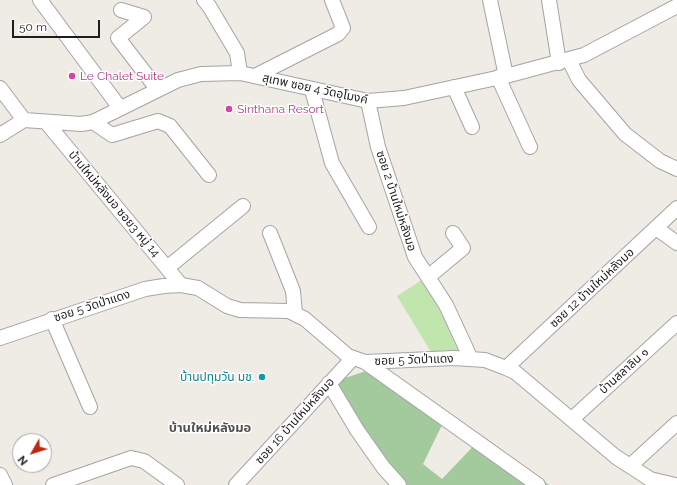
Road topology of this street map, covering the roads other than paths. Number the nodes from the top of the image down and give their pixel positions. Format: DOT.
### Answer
graph roads {
  1 [pos="40,0"];
  2 [pos="204,0"];
  3 [pos="332,0"];
  4 [pos="490,0"];
  5 [pos="549,0"];
  6 [pos="677,6"];
  7 [pos="121,10"];
  8 [pos="564,62"];
  9 [pos="240,72"];
  10 [pos="255,76"];
  11 [pos="502,77"];
  12 [pos="454,87"];
  13 [pos="0,88"];
  14 [pos="158,90"];
  15 [pos="312,90"];
  16 [pos="368,101"];
  17 [pos="120,108"];
  18 [pos="24,120"];
  19 [pos="46,122"];
  20 [pos="93,122"];
  21 [pos="472,127"];
  22 [pos="0,135"];
  23 [pos="530,147"];
  24 [pos="677,169"];
  25 [pos="209,175"];
  26 [pos="244,206"];
  27 [pos="677,208"];
  28 [pos="369,227"];
  29 [pos="656,228"];
  30 [pos="270,233"];
  31 [pos="453,233"];
  32 [pos="677,243"];
  33 [pos="167,268"];
  34 [pos="428,277"];
  35 [pos="181,285"];
  36 [pos="295,314"];
  37 [pos="52,319"];
  38 [pos="677,323"];
  39 [pos="0,338"];
  40 [pos="470,359"];
  41 [pos="359,360"];
  42 [pos="506,368"];
  43 [pos="329,383"];
  44 [pos="90,407"];
  45 [pos="572,419"];
  46 [pos="677,423"];
  47 [pos="630,466"];
  48 [pos="0,474"];
  49 [pos="677,482"];
  50 [pos="5,485"];
  51 [pos="53,485"];
  52 [pos="177,485"];
  53 [pos="236,485"];
  54 [pos="399,485"];
  55 [pos="538,485"];
  56 [pos="675,485"];
  1 -- 17 [label="street"];
  2 -- 9 [label="street"];
  3 -- 10 [label="street"];
  4 -- 11 [label="street"];
  5 -- 8 [label="street"];
  6 -- 8 [label="street, สุเทพ ซอย 4 วัดอุโมงค์"];
  7 -- 14 [label="street"];
  8 -- 11 [label="street, สุเทพ ซอย 4 วัดอุโมงค์"];
  8 -- 24 [label="street"];
  9 -- 10 [label="street, สุเทพ ซอย 4 วัดอุโมงค์"];
  9 -- 14 [label="street, สุเทพ ซอย 4 วัดอุโมงค์"];
  10 -- 15 [label="street, สุเทพ ซอย 4 วัดอุโมงค์"];
  11 -- 12 [label="street, สุเทพ ซอย 4 วัดอุโมงค์"];
  11 -- 23 [label="street"];
  12 -- 16 [label="street, สุเทพ ซอย 4 วัดอุโมงค์"];
  12 -- 21 [label="street"];
  13 -- 18 [label="street"];
  14 -- 17 [label="street, สุเทพ ซอย 4 วัดอุโมงค์"];
  15 -- 16 [label="street, สุเทพ ซอย 4 วัดอุโมงค์"];
  15 -- 28 [label="street"];
  16 -- 34 [label="street, ซอย 2 บ้านใหม่หลังมอ"];
  17 -- 20 [label="street, สุเทพ ซอย 4 วัดอุโมงค์"];
  18 -- 19 [label="street, สุเทพ ซอย 4 วัดอุโมงค์"];
  18 -- 22 [label="street"];
  19 -- 20 [label="street, สุเทพ ซอย 4 วัดอุโมงค์"];
  19 -- 33 [label="street, บ้านใหม่หลังมอ ซอย3 หมู่ 14"];
  20 -- 25 [label="street"];
  26 -- 33 [label="street"];
  27 -- 29 [label="street, ซอย 12 บ้านใหม่หลังมอ"];
  29 -- 32 [label="street"];
  29 -- 42 [label="street, ซอย 12 บ้านใหม่หลังมอ"];
  30 -- 36 [label="street"];
  31 -- 34 [label="street"];
  33 -- 35 [label="street, บ้านใหม่หลังมอ ซอย3 หมู่ 14"];
  34 -- 40 [label="street, ซอย 2 บ้านใหม่หลังมอ"];
  35 -- 36 [label="street, ซอย 5 วัดป่าแดง"];
  35 -- 37 [label="street, ซอย 5 วัดป่าแดง"];
  36 -- 41 [label="street, ซอย 5 วัดป่าแดง"];
  37 -- 39 [label="street, ซอย 5 วัดป่าแดง"];
  37 -- 44 [label="street"];
  38 -- 45 [label="street, บ้านสลาลิน ๑"];
  40 -- 41 [label="street, ซอย 5 วัดป่าแดง"];
  40 -- 42 [label="street, ซอย 5 วัดป่าแดง"];
  41 -- 43 [label="street, ซอย 16 บ้านใหม่หลังมอ"];
  41 -- 55 [label="street"];
  42 -- 45 [label="street, ซอย 5 วัดป่าแดง"];
  43 -- 53 [label="street, ซอย 16 บ้านใหม่หลังมอ"];
  43 -- 54 [label="street"];
  45 -- 47 [label="street, ซอย 5 วัดป่าแดง"];
  46 -- 47 [label="street"];
  47 -- 56 [label="street, ซอย 5 วัดป่าแดง"];
  48 -- 50 [label="street"];
  49 -- 56 [label="street"];
  51 -- 52 [label="street"];
}
